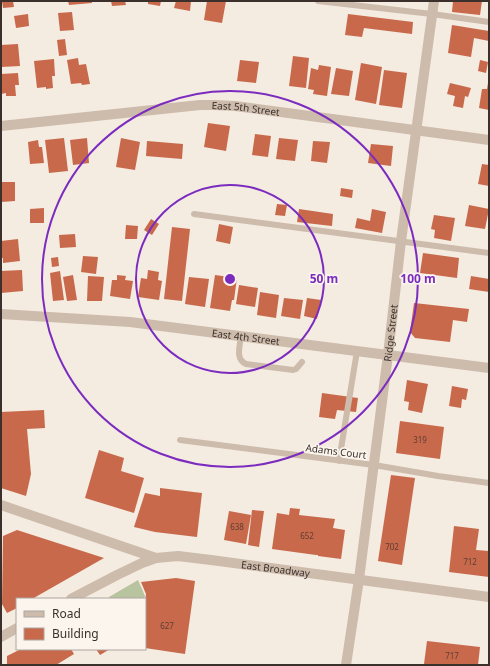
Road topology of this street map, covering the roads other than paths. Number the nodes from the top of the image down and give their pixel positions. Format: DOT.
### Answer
graph roads {
  1 [pos="318,1"];
  2 [pos="434,1"];
  3 [pos="432,14"];
  4 [pos="489,22"];
  5 [pos="1,126"];
  6 [pos="416,130"];
  7 [pos="489,140"];
  8 [pos="194,214"];
  9 [pos="401,241"];
  10 [pos="489,253"];
  11 [pos="1,314"];
  12 [pos="241,336"];
  13 [pos="357,351"];
  14 [pos="388,355"];
  15 [pos="302,362"];
  16 [pos="489,368"];
  17 [pos="180,440"];
  18 [pos="340,461"];
  19 [pos="374,465"];
  20 [pos="489,483"];
  21 [pos="1,505"];
  22 [pos="156,558"];
  23 [pos="358,579"];
  24 [pos="489,597"];
  25 [pos="73,598"];
  26 [pos="16,629"];
  27 [pos="1,637"];
  28 [pos="346,665"];
  1 -- 3 [label="lane"];
  2 -- 3 [label="street, Ridge Street"];
  3 -- 4 [label="lane"];
  3 -- 6 [label="street, Ridge Street"];
  5 -- 6 [label="street, East 5th Street"];
  6 -- 7 [label="street, East 5th Street"];
  6 -- 9 [label="street, Ridge Street"];
  8 -- 9 [label="lane"];
  9 -- 10 [label="lane"];
  9 -- 14 [label="street, Ridge Street"];
  11 -- 12 [label="street, East 4th Street"];
  12 -- 13 [label="street, East 4th Street"];
  12 -- 15 [label="lane"];
  13 -- 14 [label="street, East 4th Street"];
  13 -- 18 [label="lane"];
  14 -- 16 [label="street, East 4th Street"];
  14 -- 19 [label="street, Ridge Street"];
  17 -- 18 [label="lane, Adams Court"];
  18 -- 19 [label="lane, Adams Court"];
  19 -- 20 [label="lane, Adams Court"];
  19 -- 23 [label="street, Ridge Street"];
  21 -- 22 [label="street"];
  22 -- 23 [label="street, East Broadway"];
  22 -- 25 [label="street, East Broadway"];
  23 -- 24 [label="street, East Broadway"];
  23 -- 28 [label="street, Ridge Street"];
  26 -- 27 [label="street"];
}
